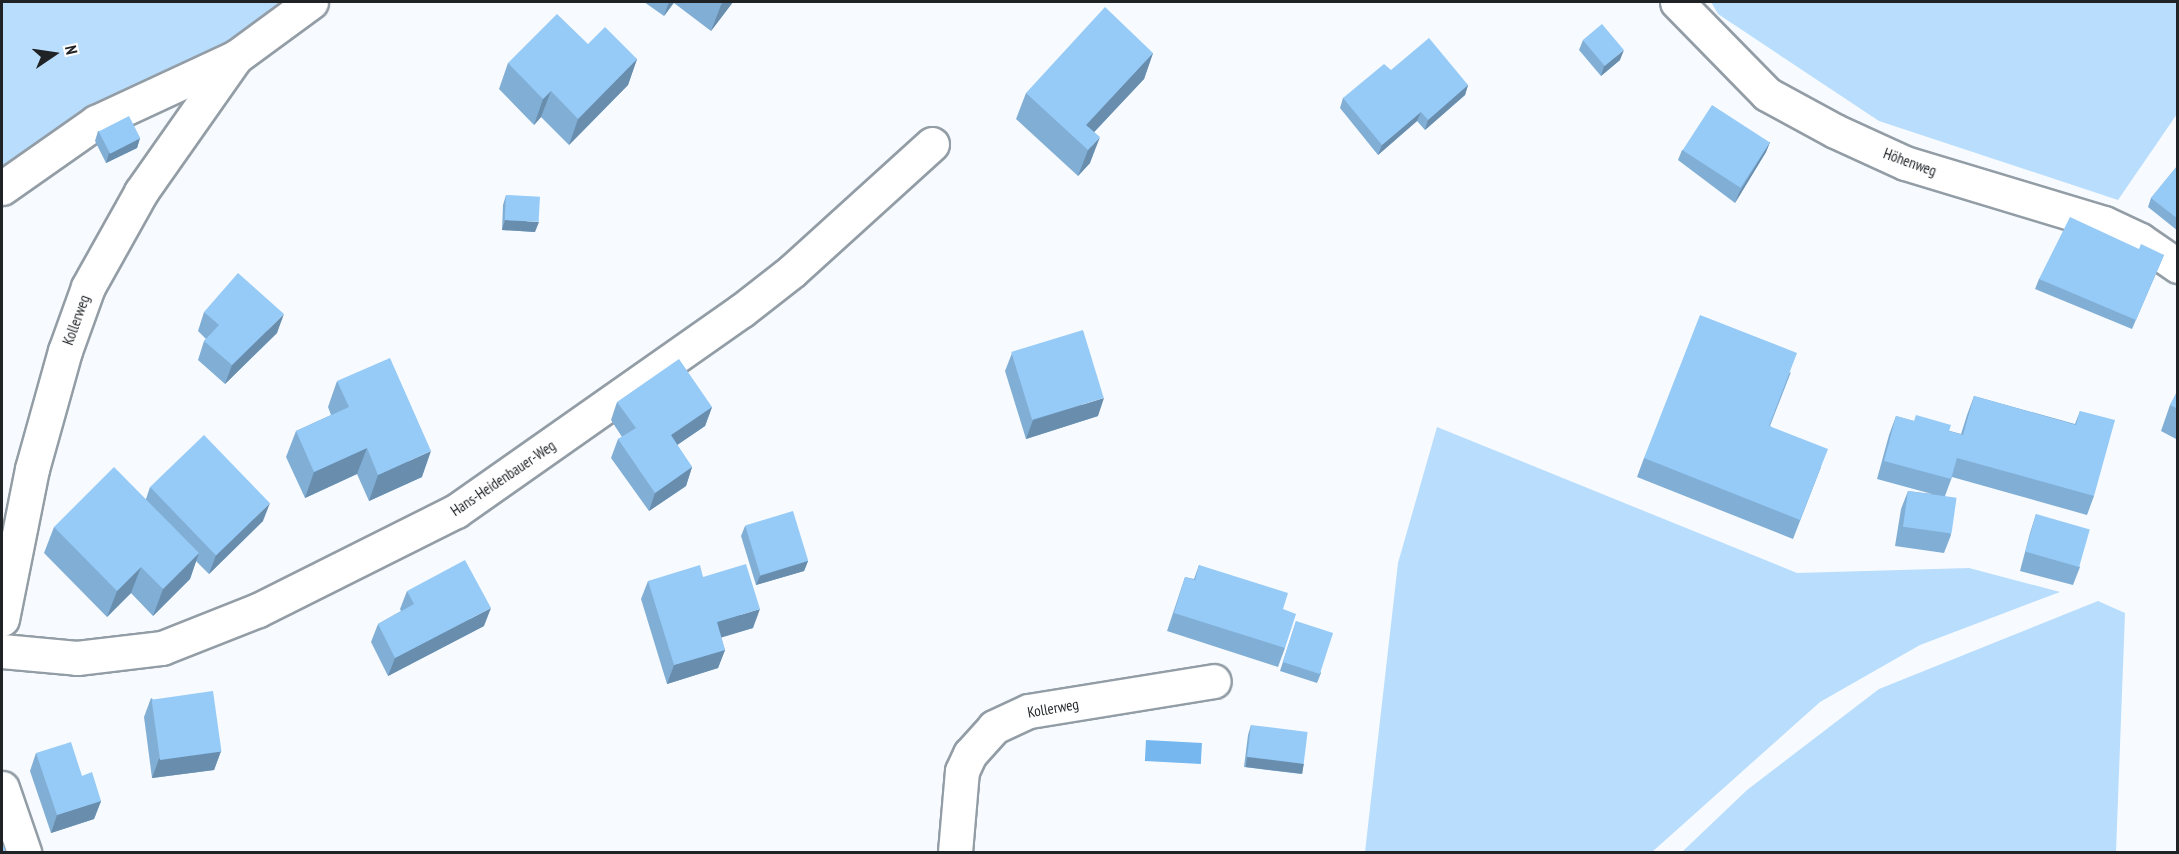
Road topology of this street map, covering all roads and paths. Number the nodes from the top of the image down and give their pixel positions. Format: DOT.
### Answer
graph roads {
  1 [pos="311,2"];
  2 [pos="1677,2"];
  3 [pos="236,57"];
  4 [pos="932,144"];
  5 [pos="2,188"];
  6 [pos="2178,266"];
  7 [pos="2,619"];
  8 [pos="2,651"];
  9 [pos="1214,681"];
  10 [pos="2,788"];
  11 [pos="24,852"];
  12 [pos="955,852"];
  1 -- 3 [label="street, Kollerweg"];
  2 -- 6 [label="street, Höhenweg"];
  3 -- 5 [label="street, Kollerweg"];
  3 -- 7 [label="street, Kollerweg"];
  4 -- 8 [label="street, Hans-Heidenbauer-Weg"];
  9 -- 12 [label="street, Kollerweg"];
  10 -- 11 [label="street"];
}
